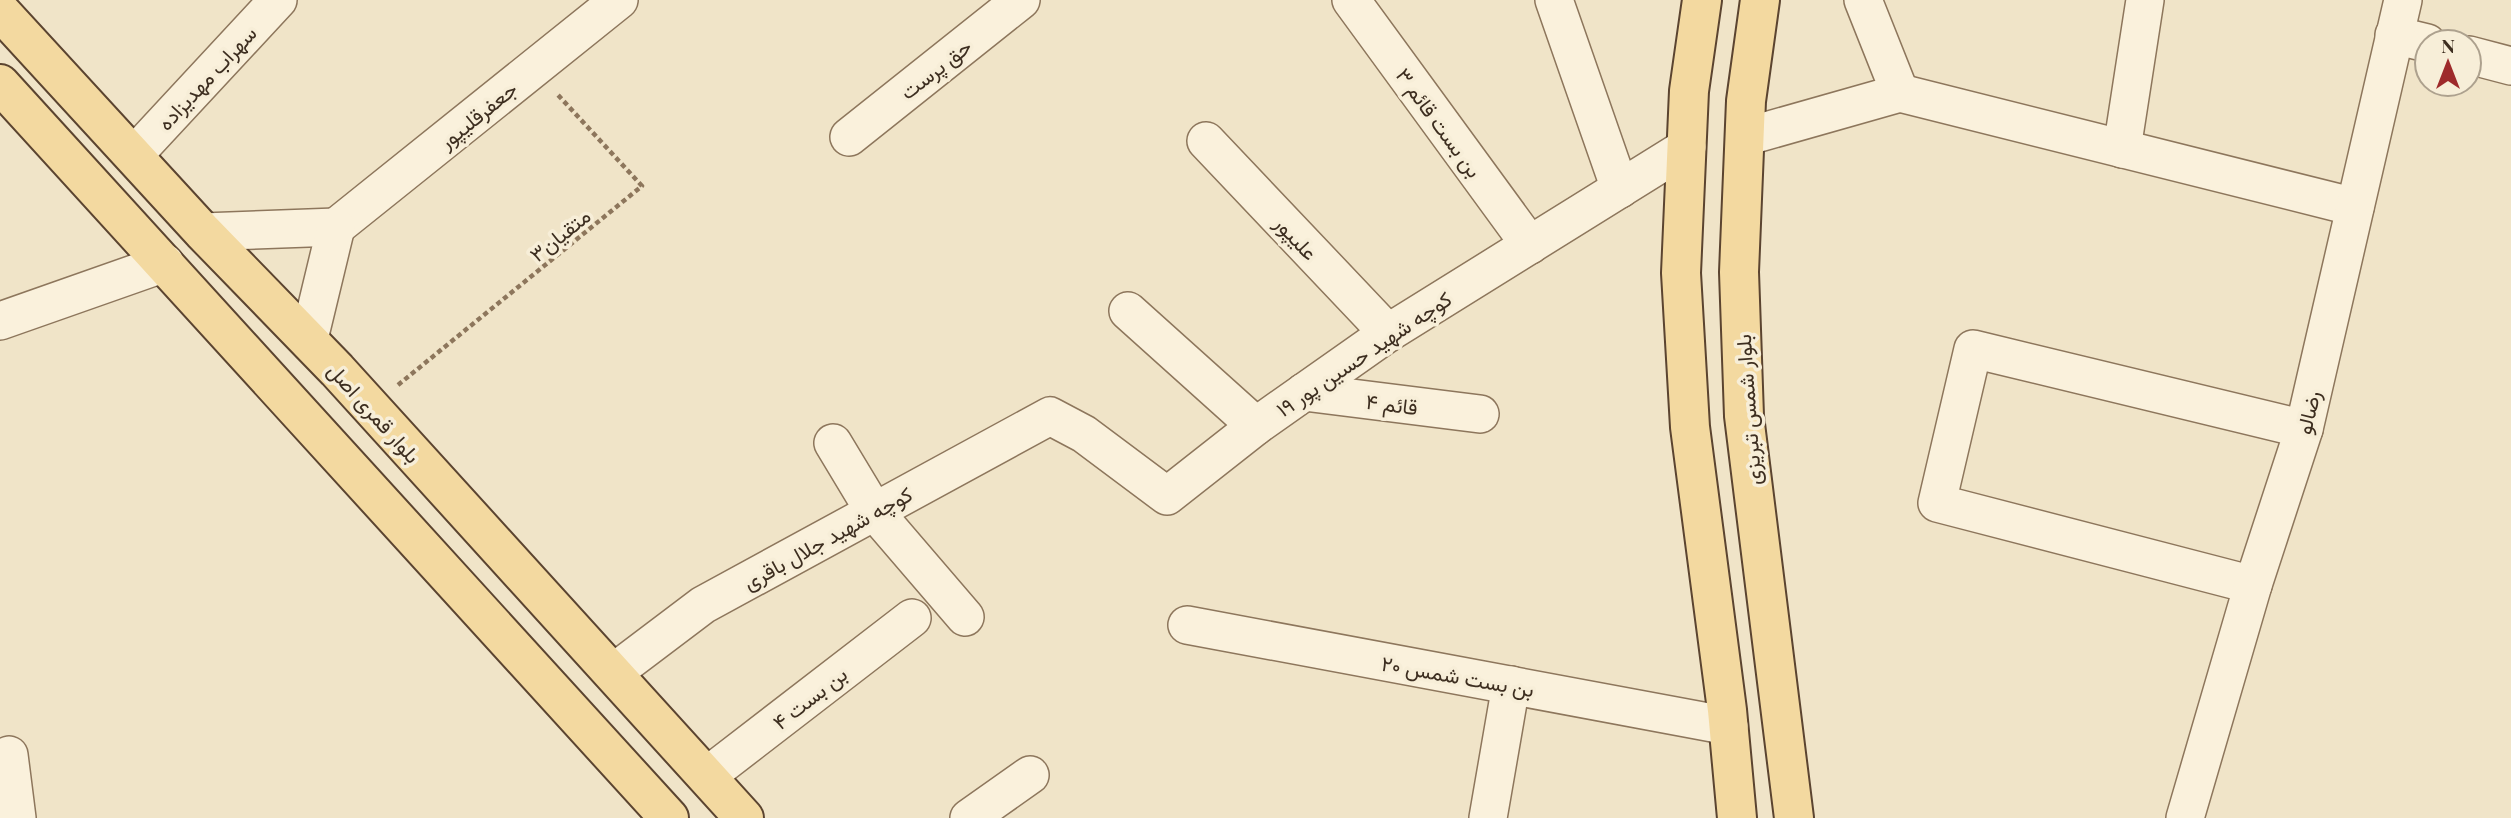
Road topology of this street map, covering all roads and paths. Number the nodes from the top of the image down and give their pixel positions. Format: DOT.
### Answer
graph roads {
  1 [pos="278,0"];
  2 [pos="619,0"];
  3 [pos="1021,0"];
  4 [pos="1351,0"];
  5 [pos="1554,0"];
  6 [pos="1702,0"];
  7 [pos="1760,0"];
  8 [pos="1863,0"];
  9 [pos="2145,0"];
  10 [pos="2403,0"];
  11 [pos="0,10"];
  12 [pos="2411,39"];
  13 [pos="2483,59"];
  14 [pos="2511,66"];
  15 [pos="533,69"];
  16 [pos="0,84"];
  17 [pos="1900,93"];
  18 [pos="849,137"];
  19 [pos="1745,137"];
  20 [pos="1206,141"];
  21 [pos="1687,147"];
  22 [pos="2122,149"];
  23 [pos="134,155"];
  24 [pos="1620,189"];
  25 [pos="2355,207"];
  26 [pos="335,227"];
  27 [pos="203,232"];
  28 [pos="1530,245"];
  29 [pos="164,264"];
  30 [pos="1128,310"];
  31 [pos="0,321"];
  32 [pos="1388,333"];
  33 [pos="309,340"];
  34 [pos="337,370"];
  35 [pos="1304,392"];
  36 [pos="371,408"];
  37 [pos="299,410"];
  38 [pos="1480,414"];
  39 [pos="1050,416"];
  40 [pos="1256,426"];
  41 [pos="2304,429"];
  42 [pos="833,443"];
  43 [pos="874,511"];
  44 [pos="2253,585"];
  45 [pos="965,617"];
  46 [pos="912,618"];
  47 [pos="1187,625"];
  48 [pos="613,673"];
  49 [pos="1511,685"];
  50 [pos="1728,726"];
  51 [pos="9,755"];
  52 [pos="1030,775"];
  53 [pos="707,776"];
  54 [pos="18,818"];
  55 [pos="669,818"];
  56 [pos="744,818"];
  57 [pos="970,818"];
  58 [pos="1488,818"];
  59 [pos="1737,818"];
  60 [pos="1794,818"];
  61 [pos="2185,818"];
  1 -- 23 [label="street, سهراب مهدیزاده"];
  2 -- 15 [label="street, جعفرقلیپور"];
  3 -- 18 [label="street, حق پرست"];
  4 -- 28 [label="street, بن بست قائم ۳"];
  5 -- 24 [label="street"];
  6 -- 21 [label="main road"];
  7 -- 19 [label="main road, بلوار شمس تبریزی"];
  8 -- 17 [label="street"];
  9 -- 22 [label="street"];
  10 -- 12 [label="street, رضالو"];
  11 -- 23 [label="main road, بلوار قمری اصل"];
  12 -- 25 [label="street, رضالو"];
  13 -- 14 [label="street"];
  15 -- 26 [label="street, جعفرقلیپور"];
  15 -- 36 [label="path, متقیان۳"];
  16 -- 29 [label="main road"];
  17 -- 19 [label="street"];
  17 -- 22 [label="street"];
  19 -- 60 [label="main road, بلوار شمس تبریزی"];
  20 -- 32 [label="street, علیپور"];
  21 -- 24 [label="street, کوچه شهید حسین پور ۱۹"];
  21 -- 50 [label="main road"];
  22 -- 25 [label="street"];
  23 -- 27 [label="main road, بلوار قمری اصل"];
  24 -- 28 [label="street, کوچه شهید حسین پور ۱۹"];
  25 -- 41 [label="street, رضالو"];
  26 -- 27 [label="street"];
  26 -- 33 [label="street"];
  27 -- 29 [label="main road"];
  27 -- 33 [label="main road, بلوار قمری اصل"];
  28 -- 32 [label="street, کوچه شهید حسین پور ۱۹"];
  29 -- 31 [label="street"];
  29 -- 37 [label="main road"];
  30 -- 40 [label="street"];
  32 -- 35 [label="street, کوچه شهید حسین پور ۱۹"];
  33 -- 34 [label="main road, بلوار قمری اصل"];
  34 -- 36 [label="main road, بلوار قمری اصل"];
  34 -- 37 [label="main road"];
  35 -- 38 [label="street, قائم ۴"];
  35 -- 40 [label="street, کوچه شهید حسین پور ۱۹"];
  36 -- 48 [label="main road, بلوار قمری اصل"];
  37 -- 55 [label="main road"];
  39 -- 40 [label="street, کوچه شهید حسین پور ۱۹"];
  39 -- 43 [label="street, کوچه شهید جلال باقری"];
  41 -- 44 [label="street, رضالو"];
  41 -- 44 [label="street"];
  42 -- 43 [label="street"];
  43 -- 45 [label="street"];
  43 -- 48 [label="street, کوچه شهید جلال باقری"];
  44 -- 61 [label="street, رضالو"];
  46 -- 53 [label="street, بن بست ۴"];
  47 -- 49 [label="street, بن بست شمس ۲۰"];
  48 -- 53 [label="main road, بلوار قمری اصل"];
  49 -- 50 [label="street, بن بست شمس ۲۰"];
  49 -- 58 [label="street"];
  50 -- 59 [label="main road"];
  51 -- 54 [label="street"];
  52 -- 57 [label="street"];
  53 -- 56 [label="main road, بلوار قمری اصل"];
}
